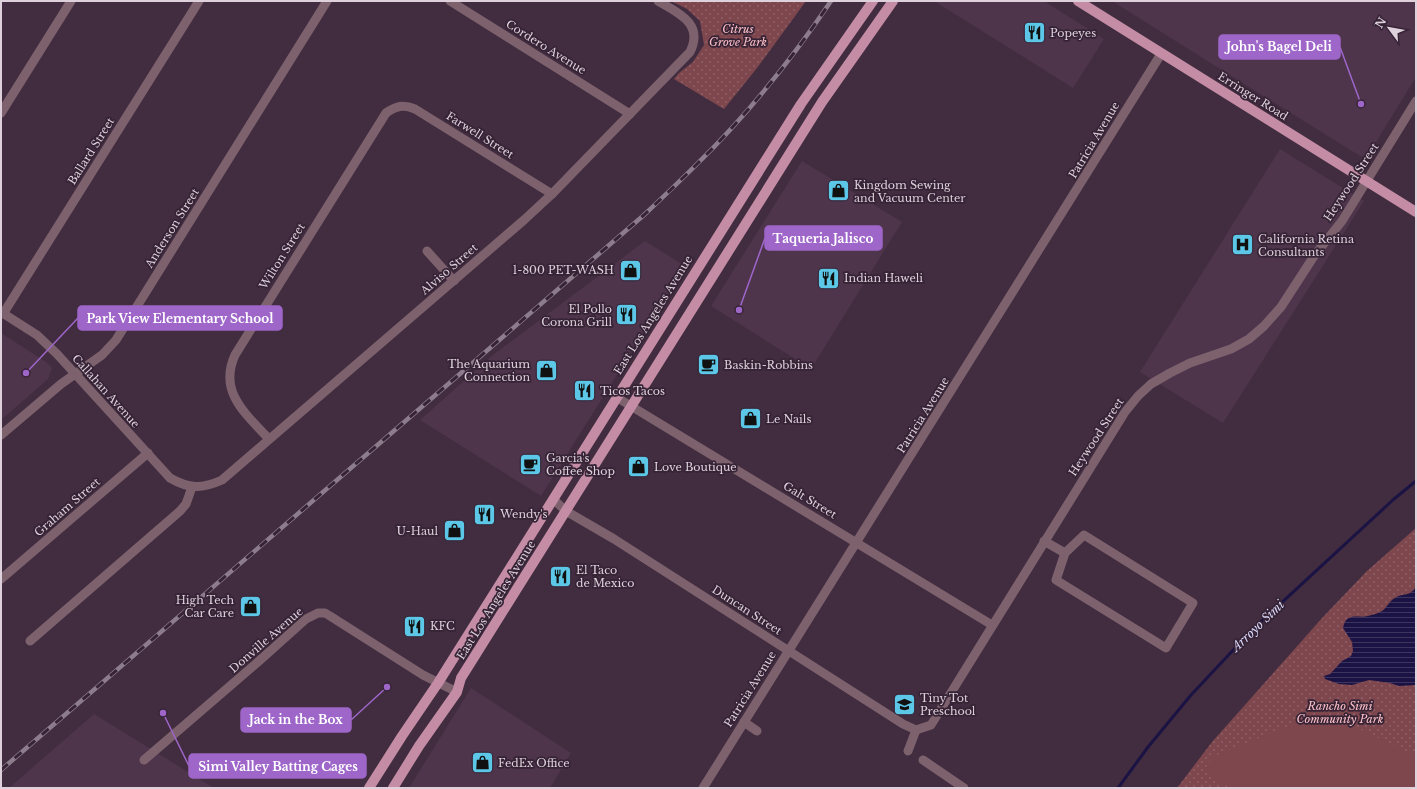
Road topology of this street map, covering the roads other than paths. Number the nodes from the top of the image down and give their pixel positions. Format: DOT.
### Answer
graph roads {
  1 [pos="71,1"];
  2 [pos="199,1"];
  3 [pos="327,1"];
  4 [pos="450,1"];
  5 [pos="658,1"];
  6 [pos="873,1"];
  7 [pos="893,1"];
  8 [pos="1078,1"];
  9 [pos="1161,54"];
  10 [pos="1416,101"];
  11 [pos="392,109"];
  12 [pos="1,113"];
  13 [pos="630,114"];
  14 [pos="1367,182"];
  15 [pos="552,194"];
  16 [pos="1416,212"];
  17 [pos="428,251"];
  18 [pos="454,280"];
  19 [pos="2,313"];
  20 [pos="75,374"];
  21 [pos="616,397"];
  22 [pos="631,406"];
  23 [pos="1,435"];
  24 [pos="268,439"];
  25 [pos="148,453"];
  26 [pos="192,487"];
  27 [pos="553,499"];
  28 [pos="566,511"];
  29 [pos="1044,541"];
  30 [pos="857,543"];
  31 [pos="1065,554"];
  32 [pos="1,579"];
  33 [pos="992,625"];
  34 [pos="30,640"];
  35 [pos="788,651"];
  36 [pos="438,683"];
  37 [pos="456,692"];
  38 [pos="744,722"];
  39 [pos="916,730"];
  40 [pos="757,731"];
  41 [pos="908,751"];
  42 [pos="144,760"];
  43 [pos="923,760"];
  44 [pos="369,788"];
  45 [pos="393,788"];
  46 [pos="703,788"];
  47 [pos="964,788"];
  1 -- 12 [label="street"];
  2 -- 19 [label="street, Ballard Street"];
  3 -- 20 [label="street, Anderson Street"];
  4 -- 13 [label="street, Cordero Avenue"];
  5 -- 13 [label="street, Alviso Street"];
  6 -- 21 [label="main road, East Los Angeles Avenue"];
  7 -- 22 [label="main road, East Los Angeles Avenue"];
  8 -- 9 [label="main road, Erringer Road"];
  9 -- 14 [label="main road, Erringer Road"];
  9 -- 30 [label="street, Patricia Avenue"];
  10 -- 14 [label="street, Heywood Street"];
  11 -- 15 [label="street, Farwell Street"];
  11 -- 24 [label="street, Wilton Street"];
  13 -- 15 [label="street, Alviso Street"];
  14 -- 16 [label="main road, Erringer Road"];
  14 -- 29 [label="street, Heywood Street"];
  15 -- 18 [label="street, Alviso Street"];
  17 -- 18 [label="street"];
  18 -- 24 [label="street, Alviso Street"];
  19 -- 20 [label="street, Callahan Avenue"];
  20 -- 23 [label="street, Anderson Street"];
  20 -- 25 [label="street, Callahan Avenue"];
  21 -- 22 [label="street, Galt Street"];
  21 -- 27 [label="main road, East Los Angeles Avenue"];
  22 -- 28 [label="main road, East Los Angeles Avenue"];
  22 -- 30 [label="street, Galt Street"];
  24 -- 26 [label="street, Alviso Street"];
  25 -- 26 [label="street, Callahan Avenue"];
  25 -- 32 [label="street, Graham Street"];
  26 -- 34 [label="street"];
  27 -- 28 [label="street, Duncan Street"];
  27 -- 36 [label="main road, East Los Angeles Avenue"];
  28 -- 35 [label="street, Duncan Street"];
  28 -- 37 [label="main road, East Los Angeles Avenue"];
  29 -- 31 [label="street"];
  29 -- 33 [label="street, Heywood Street"];
  30 -- 33 [label="street, Galt Street"];
  30 -- 35 [label="street, Patricia Avenue"];
  31 -- 31 [label="street"];
  33 -- 39 [label="street, Heywood Street"];
  35 -- 38 [label="street, Patricia Avenue"];
  35 -- 39 [label="street, Duncan Street"];
  36 -- 37 [label="street, Donville Avenue"];
  36 -- 42 [label="street, Donville Avenue"];
  36 -- 44 [label="main road, East Los Angeles Avenue"];
  37 -- 45 [label="main road, East Los Angeles Avenue"];
  38 -- 40 [label="street"];
  38 -- 46 [label="street, Patricia Avenue"];
  39 -- 41 [label="street"];
  43 -- 47 [label="street"];
}
